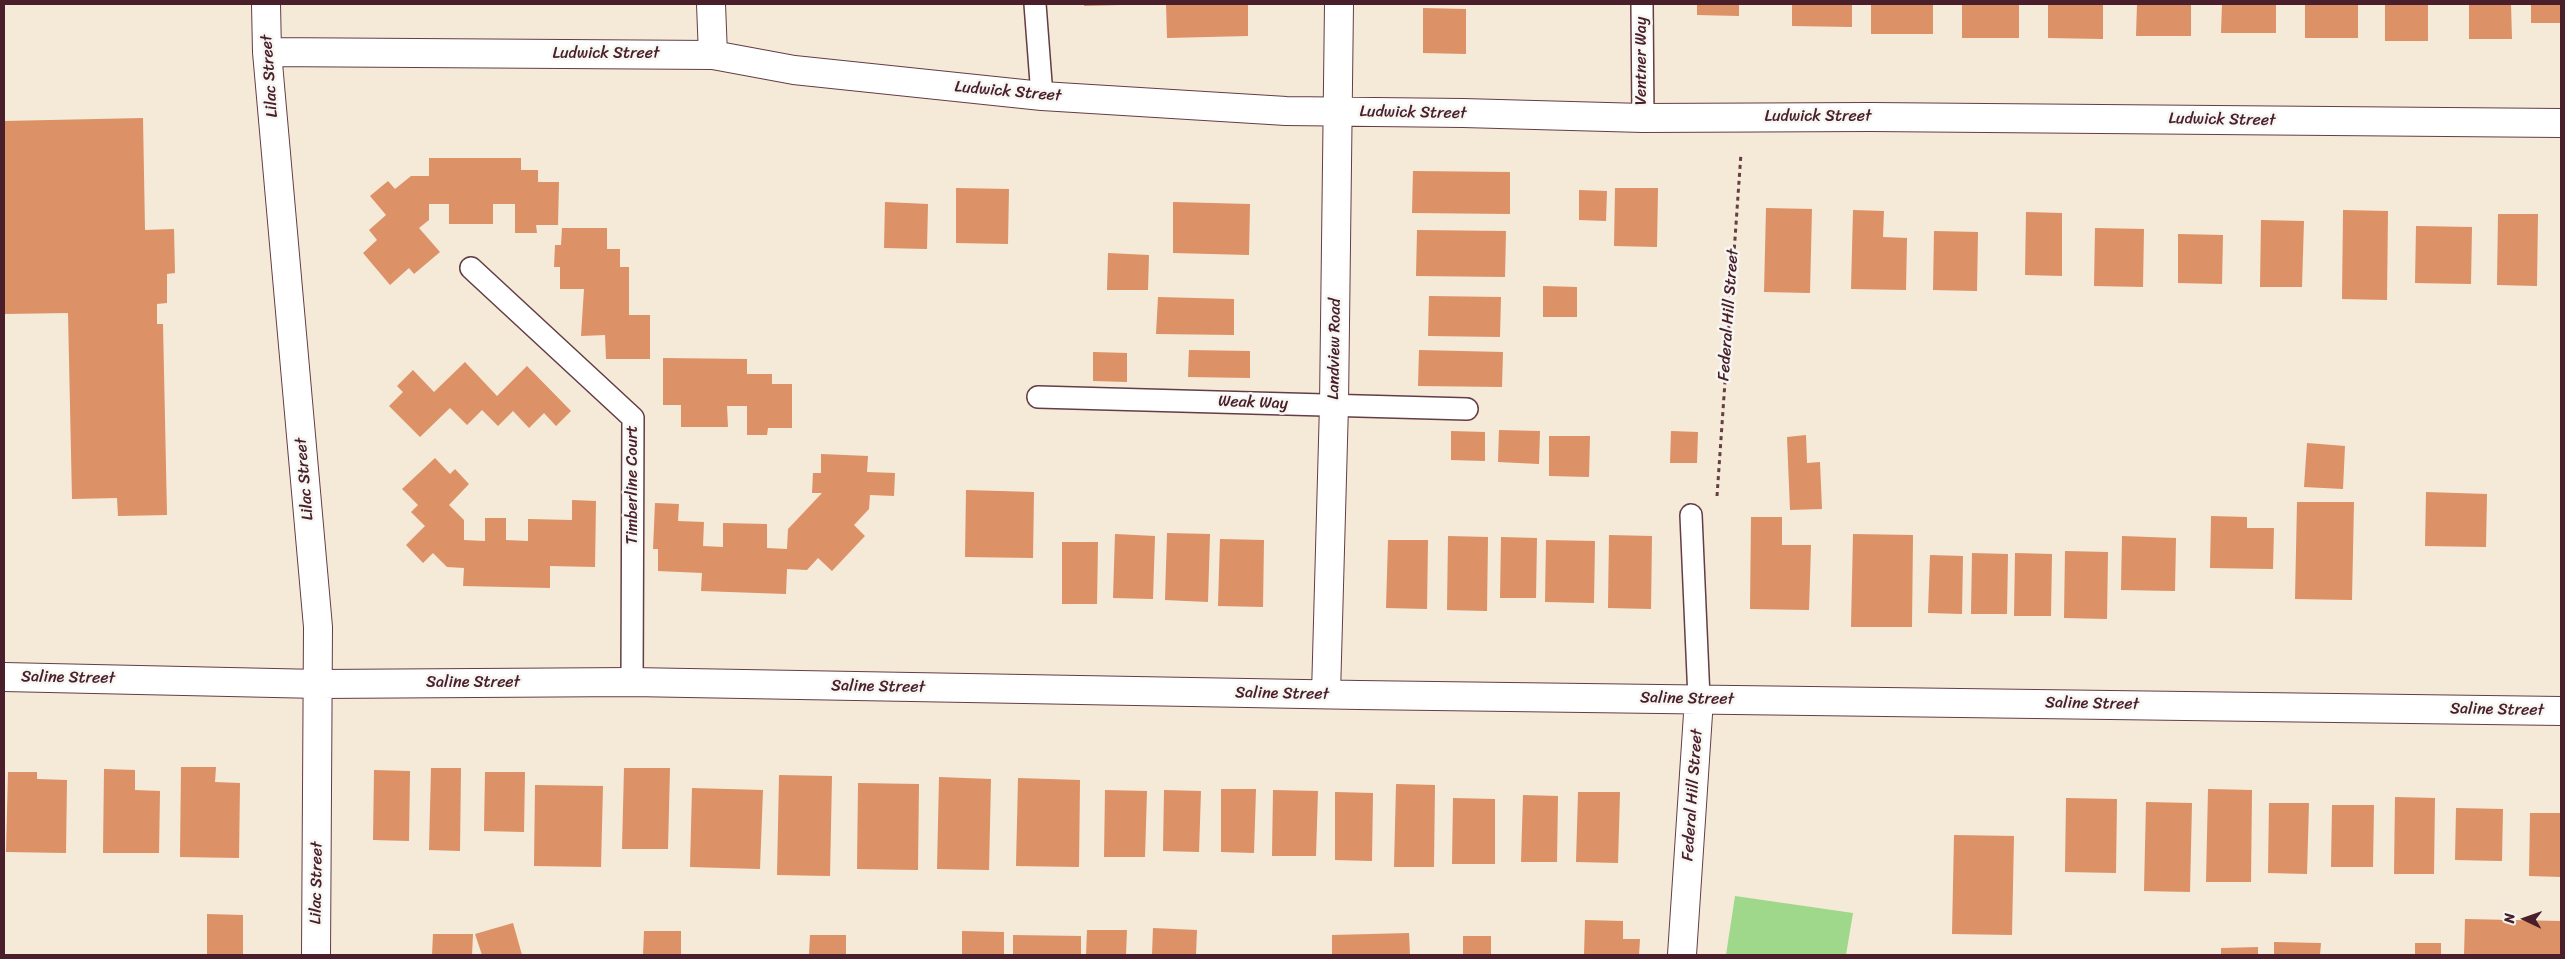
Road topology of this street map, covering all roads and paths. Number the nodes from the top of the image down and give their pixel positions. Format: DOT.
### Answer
graph roads {
  1 [pos="266,4"];
  2 [pos="711,4"];
  3 [pos="1035,4"];
  4 [pos="1339,4"];
  5 [pos="1642,4"];
  6 [pos="267,52"];
  7 [pos="713,55"];
  8 [pos="1042,96"];
  9 [pos="1337,112"];
  10 [pos="1744,117"];
  11 [pos="1643,118"];
  12 [pos="2561,123"];
  13 [pos="472,268"];
  14 [pos="1038,397"];
  15 [pos="1334,405"];
  16 [pos="1467,408"];
  17 [pos="1716,504"];
  18 [pos="1691,515"];
  19 [pos="4,676"];
  20 [pos="632,682"];
  21 [pos="319,684"];
  22 [pos="1326,694"];
  23 [pos="1699,699"];
  24 [pos="2561,711"];
  25 [pos="316,955"];
  26 [pos="1682,955"];
  1 -- 6 [label="street, Lilac Street"];
  2 -- 7 [label="street"];
  3 -- 8 [label="lane"];
  4 -- 9 [label="street, Landview Road"];
  5 -- 11 [label="lane, Ventner Way"];
  6 -- 7 [label="street, Ludwick Street"];
  6 -- 21 [label="street, Lilac Street"];
  7 -- 8 [label="street, Ludwick Street"];
  8 -- 9 [label="street, Ludwick Street"];
  9 -- 11 [label="street, Ludwick Street"];
  9 -- 15 [label="street, Landview Road"];
  10 -- 11 [label="street, Ludwick Street"];
  10 -- 12 [label="street, Ludwick Street"];
  10 -- 17 [label="path, Federal Hill Street"];
  13 -- 20 [label="lane, Timberline Court"];
  14 -- 15 [label="lane, Weak Way"];
  15 -- 16 [label="lane, Weak Way"];
  15 -- 22 [label="street, Landview Road"];
  18 -- 23 [label="lane, Federal Hill Street"];
  19 -- 21 [label="street, Saline Street"];
  20 -- 21 [label="street, Saline Street"];
  20 -- 22 [label="street, Saline Street"];
  21 -- 25 [label="street, Lilac Street"];
  22 -- 23 [label="street, Saline Street"];
  23 -- 24 [label="street, Saline Street"];
  23 -- 26 [label="street, Federal Hill Street"];
}
